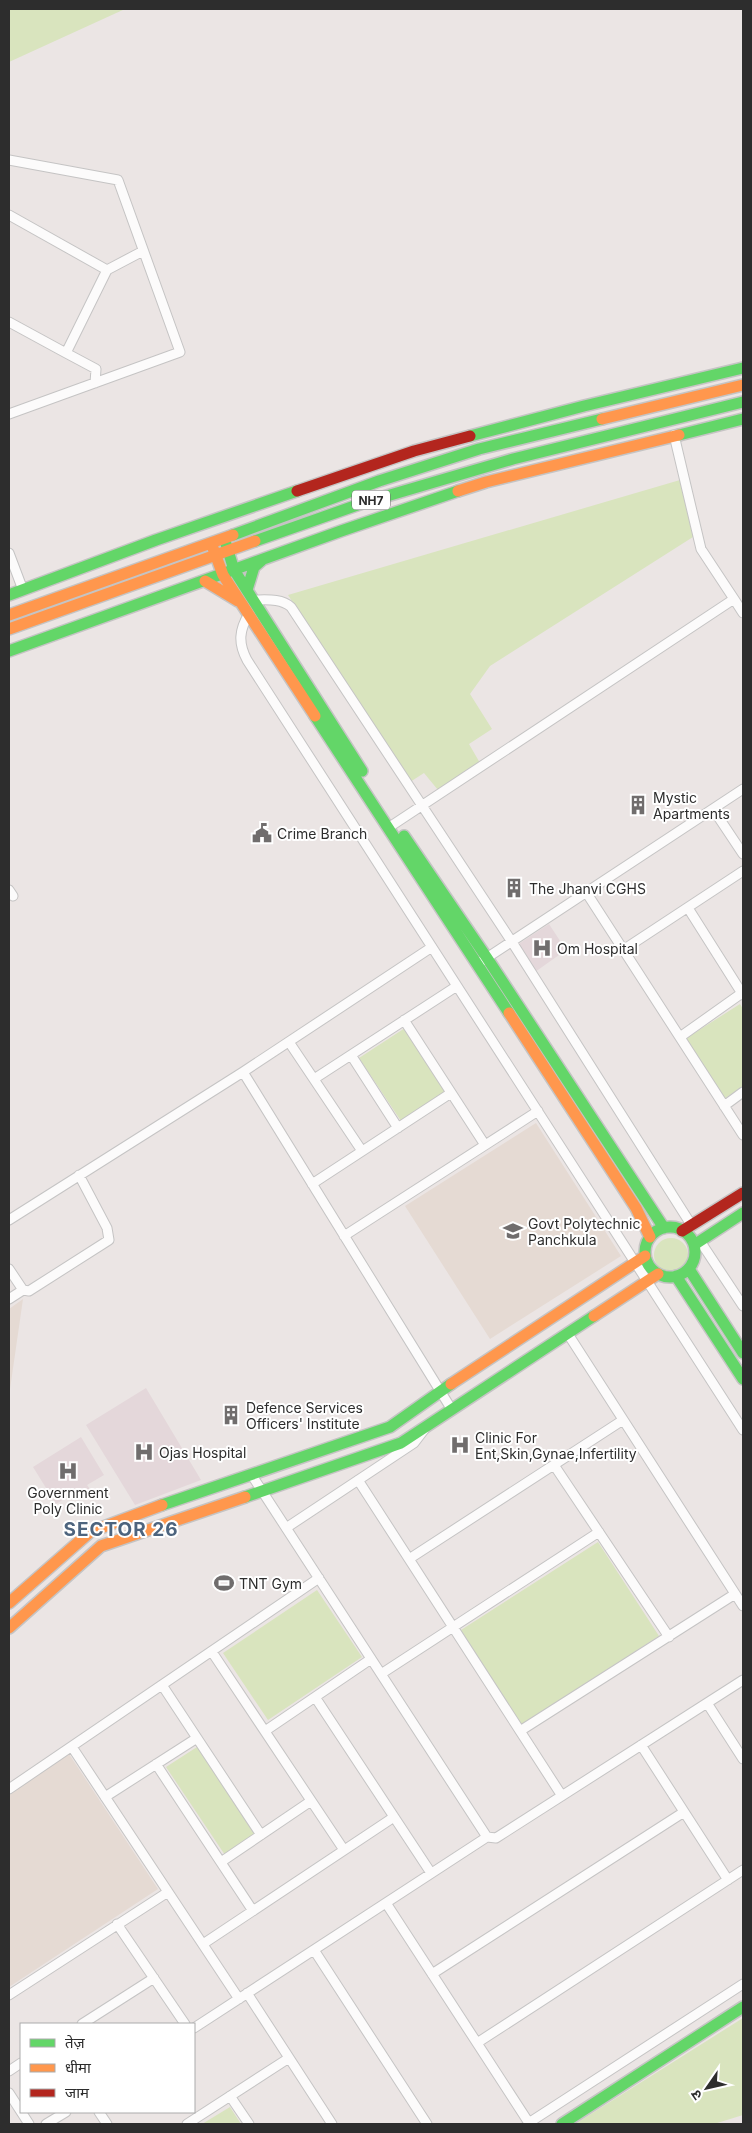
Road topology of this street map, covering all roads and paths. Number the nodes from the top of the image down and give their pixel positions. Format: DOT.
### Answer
graph roads {
  1 [pos="9,160"];
  2 [pos="9,215"];
  3 [pos="143,251"];
  4 [pos="107,270"];
  5 [pos="9,322"];
  6 [pos="66,353"];
  7 [pos="743,368"];
  8 [pos="95,383"];
  9 [pos="743,385"];
  10 [pos="743,402"];
  11 [pos="9,414"];
  12 [pos="743,419"];
  13 [pos="674,435"];
  14 [pos="224,537"];
  15 [pos="211,542"];
  16 [pos="228,550"];
  17 [pos="9,553"];
  18 [pos="215,555"];
  19 [pos="264,558"];
  20 [pos="234,570"];
  21 [pos="222,575"];
  22 [pos="205,581"];
  23 [pos="23,590"];
  24 [pos="9,595"];
  25 [pos="248,598"];
  26 [pos="734,599"];
  27 [pos="743,613"];
  28 [pos="9,614"];
  29 [pos="249,614"];
  30 [pos="9,629"];
  31 [pos="9,651"];
  32 [pos="743,790"];
  33 [pos="421,805"];
  34 [pos="713,809"];
  35 [pos="391,825"];
  36 [pos="743,854"];
  37 [pos="743,872"];
  38 [pos="586,892"];
  39 [pos="688,908"];
  40 [pos="512,942"];
  41 [pos="432,947"];
  42 [pos="623,950"];
  43 [pos="487,958"];
  44 [pos="477,965"];
  45 [pos="457,986"];
  46 [pos="742,994"];
  47 [pos="404,1020"];
  48 [pos="680,1037"];
  49 [pos="289,1042"];
  50 [pos="351,1055"];
  51 [pos="243,1072"];
  52 [pos="314,1079"];
  53 [pos="451,1092"];
  54 [pos="743,1092"];
  55 [pos="724,1106"];
  56 [pos="538,1111"];
  57 [pos="398,1128"];
  58 [pos="743,1135"];
  59 [pos="485,1145"];
  60 [pos="362,1151"];
  61 [pos="80,1176"];
  62 [pos="312,1184"];
  63 [pos="743,1193"];
  64 [pos="743,1213"];
  65 [pos="9,1220"];
  66 [pos="664,1228"];
  67 [pos="687,1228"];
  68 [pos="344,1236"];
  69 [pos="650,1237"];
  70 [pos="697,1243"];
  71 [pos="645,1256"];
  72 [pos="635,1263"];
  73 [pos="9,1269"];
  74 [pos="689,1269"];
  75 [pos="658,1274"];
  76 [pos="676,1276"];
  77 [pos="648,1281"];
  78 [pos="23,1290"];
  79 [pos="9,1299"];
  80 [pos="743,1306"];
  81 [pos="568,1334"];
  82 [pos="743,1353"];
  83 [pos="743,1379"];
  84 [pos="440,1392"];
  85 [pos="452,1410"];
  86 [pos="623,1420"];
  87 [pos="427,1426"];
  88 [pos="743,1430"];
  89 [pos="554,1465"];
  90 [pos="251,1474"];
  91 [pos="358,1480"];
  92 [pos="263,1490"];
  93 [pos="286,1528"];
  94 [pos="599,1532"];
  95 [pos="409,1559"];
  96 [pos="319,1578"];
  97 [pos="735,1594"];
  98 [pos="9,1603"];
  99 [pos="743,1606"];
  100 [pos="453,1627"];
  101 [pos="9,1628"];
  102 [pos="668,1637"];
  103 [pos="212,1652"];
  104 [pos="371,1659"];
  105 [pos="381,1674"];
  106 [pos="743,1680"];
  107 [pos="162,1685"];
  108 [pos="315,1697"];
  109 [pos="707,1703"];
  110 [pos="265,1731"];
  111 [pos="520,1731"];
  112 [pos="197,1738"];
  113 [pos="641,1746"];
  114 [pos="72,1747"];
  115 [pos="743,1759"];
  116 [pos="156,1764"];
  117 [pos="9,1789"];
  118 [pos="562,1796"];
  119 [pos="105,1798"];
  120 [pos="311,1801"];
  121 [pos="684,1812"];
  122 [pos="394,1817"];
  123 [pos="261,1835"];
  124 [pos="487,1837"];
  125 [pos="344,1850"];
  126 [pos="221,1862"];
  127 [pos="743,1870"];
  128 [pos="432,1873"];
  129 [pos="728,1880"];
  130 [pos="168,1892"];
  131 [pos="386,1903"];
  132 [pos="253,1911"];
  133 [pos="117,1924"];
  134 [pos="203,1944"];
  135 [pos="314,1950"];
  136 [pos="432,1974"];
  137 [pos="154,1978"];
  138 [pos="743,1984"];
  139 [pos="9,1995"];
  140 [pos="243,1996"];
  141 [pos="743,2006"];
  142 [pos="84,2023"];
  143 [pos="184,2023"];
  144 [pos="195,2027"];
  145 [pos="477,2043"];
  146 [pos="289,2058"];
  147 [pos="20,2064"];
  148 [pos="9,2071"];
  149 [pos="9,2093"];
  150 [pos="230,2096"];
  151 [pos="20,2110"];
  152 [pos="22,2113"];
  153 [pos="64,2113"];
  154 [pos="100,2113"];
  155 [pos="190,2123"];
  156 [pos="29,2124"];
  157 [pos="46,2124"];
  158 [pos="108,2124"];
  159 [pos="249,2124"];
  160 [pos="332,2124"];
  161 [pos="427,2124"];
  162 [pos="528,2124"];
  163 [pos="562,2124"];
  1 -- 3 [label="street"];
  2 -- 4 [label="street"];
  3 -- 4 [label="street"];
  3 -- 8 [label="street"];
  4 -- 6 [label="street"];
  5 -- 6 [label="street"];
  6 -- 8 [label="street"];
  7 -- 23 [label="main road"];
  8 -- 11 [label="street"];
  9 -- 14 [label="main road, NH7"];
  10 -- 16 [label="main road, NH7"];
  12 -- 13 [label="main road"];
  13 -- 19 [label="main road"];
  13 -- 26 [label="street"];
  14 -- 15 [label="main road, NH7"];
  14 -- 16 [label="main road"];
  15 -- 18 [label="main road"];
  15 -- 28 [label="main road, NH7"];
  16 -- 18 [label="main road, NH7"];
  16 -- 20 [label="main road"];
  17 -- 23 [label="street"];
  18 -- 21 [label="main road"];
  18 -- 30 [label="main road, NH7"];
  19 -- 20 [label="main road"];
  19 -- 25 [label="main road"];
  20 -- 21 [label="main road"];
  20 -- 25 [label="main road"];
  21 -- 22 [label="main road"];
  21 -- 25 [label="main road"];
  22 -- 25 [label="main road"];
  22 -- 31 [label="main road"];
  23 -- 24 [label="main road"];
  25 -- 29 [label="main road"];
  25 -- 33 [label="street"];
  25 -- 35 [label="main road"];
  26 -- 27 [label="street"];
  26 -- 33 [label="street"];
  29 -- 35 [label="main road"];
  29 -- 41 [label="street"];
  32 -- 34 [label="street"];
  33 -- 35 [label="street"];
  33 -- 40 [label="street"];
  34 -- 36 [label="street"];
  34 -- 38 [label="street"];
  35 -- 43 [label="main road"];
  35 -- 44 [label="main road"];
  37 -- 39 [label="street"];
  38 -- 40 [label="street"];
  38 -- 42 [label="street"];
  39 -- 42 [label="street"];
  39 -- 46 [label="street"];
  40 -- 43 [label="street"];
  40 -- 67 [label="street"];
  41 -- 45 [label="street"];
  41 -- 49 [label="street"];
  42 -- 48 [label="street"];
  43 -- 44 [label="street"];
  43 -- 66 [label="main road"];
  44 -- 69 [label="main road"];
  45 -- 47 [label="street"];
  45 -- 56 [label="street"];
  46 -- 48 [label="street"];
  47 -- 50 [label="street"];
  47 -- 53 [label="street"];
  48 -- 55 [label="street"];
  49 -- 51 [label="street"];
  49 -- 52 [label="street"];
  50 -- 52 [label="street"];
  50 -- 57 [label="street"];
  51 -- 61 [label="street"];
  51 -- 62 [label="street"];
  52 -- 60 [label="street"];
  53 -- 57 [label="street"];
  53 -- 59 [label="street"];
  54 -- 55 [label="street"];
  55 -- 58 [label="street"];
  56 -- 59 [label="street"];
  56 -- 72 [label="street"];
  57 -- 60 [label="street"];
  59 -- 68 [label="street"];
  60 -- 62 [label="street"];
  61 -- 65 [label="street"];
  61 -- 78 [label="street"];
  62 -- 68 [label="street"];
  63 -- 67 [label="main road"];
  64 -- 70 [label="main road"];
  66 -- 67 [label="main road"];
  66 -- 69 [label="main road"];
  67 -- 70 [label="main road"];
  68 -- 84 [label="street"];
  69 -- 71 [label="main road"];
  70 -- 74 [label="main road"];
  70 -- 80 [label="street"];
  71 -- 72 [label="main road"];
  71 -- 75 [label="main road"];
  72 -- 77 [label="street"];
  72 -- 84 [label="main road"];
  73 -- 78 [label="street"];
  74 -- 76 [label="main road"];
  74 -- 82 [label="main road"];
  75 -- 76 [label="main road"];
  75 -- 77 [label="main road"];
  76 -- 83 [label="main road"];
  77 -- 81 [label="main road"];
  77 -- 88 [label="street"];
  78 -- 79 [label="street"];
  81 -- 85 [label="main road"];
  81 -- 86 [label="street"];
  84 -- 85 [label="street"];
  84 -- 90 [label="main road"];
  85 -- 87 [label="main road"];
  86 -- 89 [label="street"];
  86 -- 97 [label="street"];
  87 -- 91 [label="street"];
  87 -- 92 [label="main road"];
  89 -- 94 [label="street"];
  89 -- 95 [label="street"];
  90 -- 92 [label="street"];
  90 -- 98 [label="main road"];
  91 -- 93 [label="street"];
  91 -- 95 [label="street"];
  92 -- 93 [label="street"];
  92 -- 101 [label="main road"];
  93 -- 96 [label="street"];
  94 -- 100 [label="street"];
  94 -- 102 [label="street"];
  95 -- 100 [label="street"];
  96 -- 103 [label="street"];
  96 -- 104 [label="street"];
  97 -- 99 [label="street"];
  97 -- 102 [label="street"];
  100 -- 105 [label="street"];
  100 -- 111 [label="street"];
  102 -- 111 [label="street"];
  103 -- 107 [label="street"];
  103 -- 110 [label="street"];
  104 -- 105 [label="street"];
  104 -- 108 [label="street"];
  105 -- 124 [label="street"];
  106 -- 109 [label="street"];
  107 -- 112 [label="street"];
  107 -- 114 [label="street"];
  108 -- 110 [label="street"];
  108 -- 122 [label="street"];
  109 -- 113 [label="street"];
  109 -- 115 [label="street"];
  110 -- 120 [label="street"];
  111 -- 118 [label="street"];
  112 -- 116 [label="street"];
  112 -- 123 [label="street"];
  113 -- 118 [label="street"];
  113 -- 121 [label="street"];
  114 -- 117 [label="street"];
  114 -- 119 [label="street"];
  116 -- 119 [label="street"];
  116 -- 126 [label="street"];
  118 -- 124 [label="street"];
  119 -- 130 [label="street"];
  120 -- 123 [label="street"];
  120 -- 125 [label="street"];
  121 -- 129 [label="street"];
  121 -- 136 [label="street"];
  122 -- 125 [label="street"];
  122 -- 128 [label="street"];
  123 -- 126 [label="street"];
  124 -- 128 [label="street"];
  125 -- 132 [label="street"];
  126 -- 132 [label="street"];
  127 -- 129 [label="street"];
  128 -- 131 [label="street"];
  129 -- 145 [label="street"];
  130 -- 133 [label="street"];
  130 -- 134 [label="street"];
  131 -- 135 [label="street"];
  131 -- 136 [label="street"];
  132 -- 134 [label="street"];
  133 -- 137 [label="street"];
  133 -- 139 [label="street"];
  134 -- 140 [label="street"];
  135 -- 140 [label="street"];
  135 -- 161 [label="street"];
  136 -- 145 [label="street"];
  137 -- 142 [label="street"];
  137 -- 143 [label="street"];
  138 -- 162 [label="street"];
  140 -- 144 [label="street"];
  140 -- 146 [label="street"];
  141 -- 163 [label="main road"];
  145 -- 162 [label="street"];
  146 -- 150 [label="street"];
  146 -- 160 [label="street"];
  147 -- 148 [label="street"];
  149 -- 151 [label="street"];
  150 -- 155 [label="street"];
  150 -- 159 [label="street"];
  152 -- 156 [label="street"];
  153 -- 157 [label="street"];
  154 -- 158 [label="street"];
}
